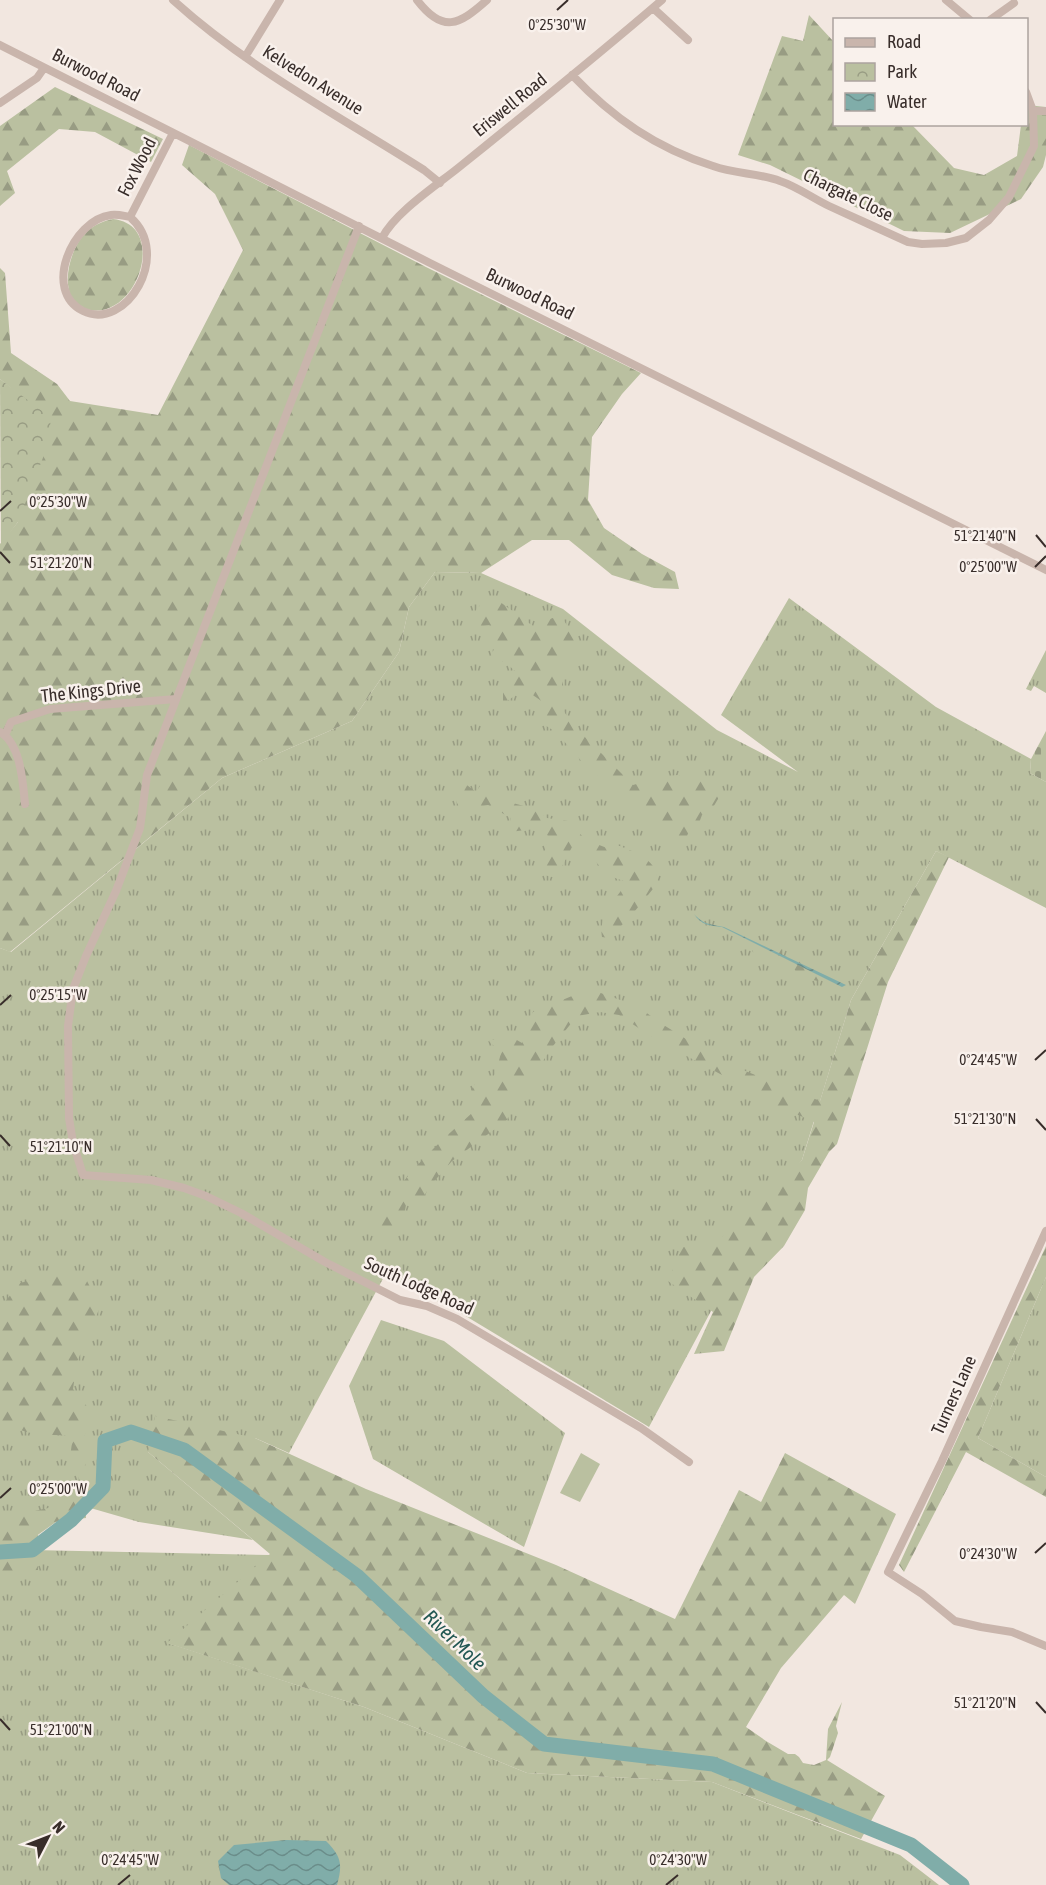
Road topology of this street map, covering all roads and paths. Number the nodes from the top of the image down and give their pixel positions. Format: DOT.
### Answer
graph roads {
  1 [pos="173,0"];
  2 [pos="280,0"];
  3 [pos="417,0"];
  4 [pos="487,0"];
  5 [pos="662,0"];
  6 [pos="946,0"];
  7 [pos="1014,3"];
  8 [pos="652,8"];
  9 [pos="968,18"];
  10 [pos="993,18"];
  11 [pos="688,40"];
  12 [pos="0,45"];
  13 [pos="245,57"];
  14 [pos="44,68"];
  15 [pos="572,75"];
  16 [pos="1028,97"];
  17 [pos="0,104"];
  18 [pos="1033,111"];
  19 [pos="1046,111"];
  20 [pos="173,133"];
  21 [pos="440,183"];
  22 [pos="130,217"];
  23 [pos="359,226"];
  24 [pos="382,238"];
  25 [pos="1046,570"];
  26 [pos="176,699"];
  27 [pos="11,722"];
  28 [pos="0,726"];
  29 [pos="3,734"];
  30 [pos="25,804"];
  31 [pos="1046,1231"];
  32 [pos="689,1462"];
  33 [pos="1046,1646"];
  1 -- 13 [label="street, Kelvedon Avenue"];
  2 -- 13 [label="street"];
  3 -- 4 [label="street"];
  5 -- 8 [label="street, Eriswell Road"];
  6 -- 9 [label="street"];
  7 -- 10 [label="street"];
  8 -- 11 [label="street"];
  8 -- 15 [label="street, Eriswell Road"];
  12 -- 14 [label="street, Burwood Road"];
  13 -- 21 [label="street, Kelvedon Avenue"];
  14 -- 17 [label="street"];
  14 -- 20 [label="street, Burwood Road"];
  15 -- 18 [label="street, Chargate Close"];
  15 -- 21 [label="street, Eriswell Road"];
  16 -- 18 [label="street, Chargate Close"];
  18 -- 19 [label="street"];
  20 -- 22 [label="street, Fox Wood"];
  20 -- 23 [label="street, Burwood Road"];
  21 -- 24 [label="street, Eriswell Road"];
  22 -- 22 [label="street, Fox Wood"];
  23 -- 24 [label="street, Burwood Road"];
  23 -- 26 [label="street"];
  24 -- 25 [label="street, Burwood Road"];
  26 -- 27 [label="street, The Kings Drive"];
  26 -- 32 [label="street, South Lodge Road"];
  27 -- 28 [label="street, The Kings Drive"];
  27 -- 29 [label="street"];
  29 -- 30 [label="street"];
  31 -- 33 [label="street, Turners Lane"];
}
